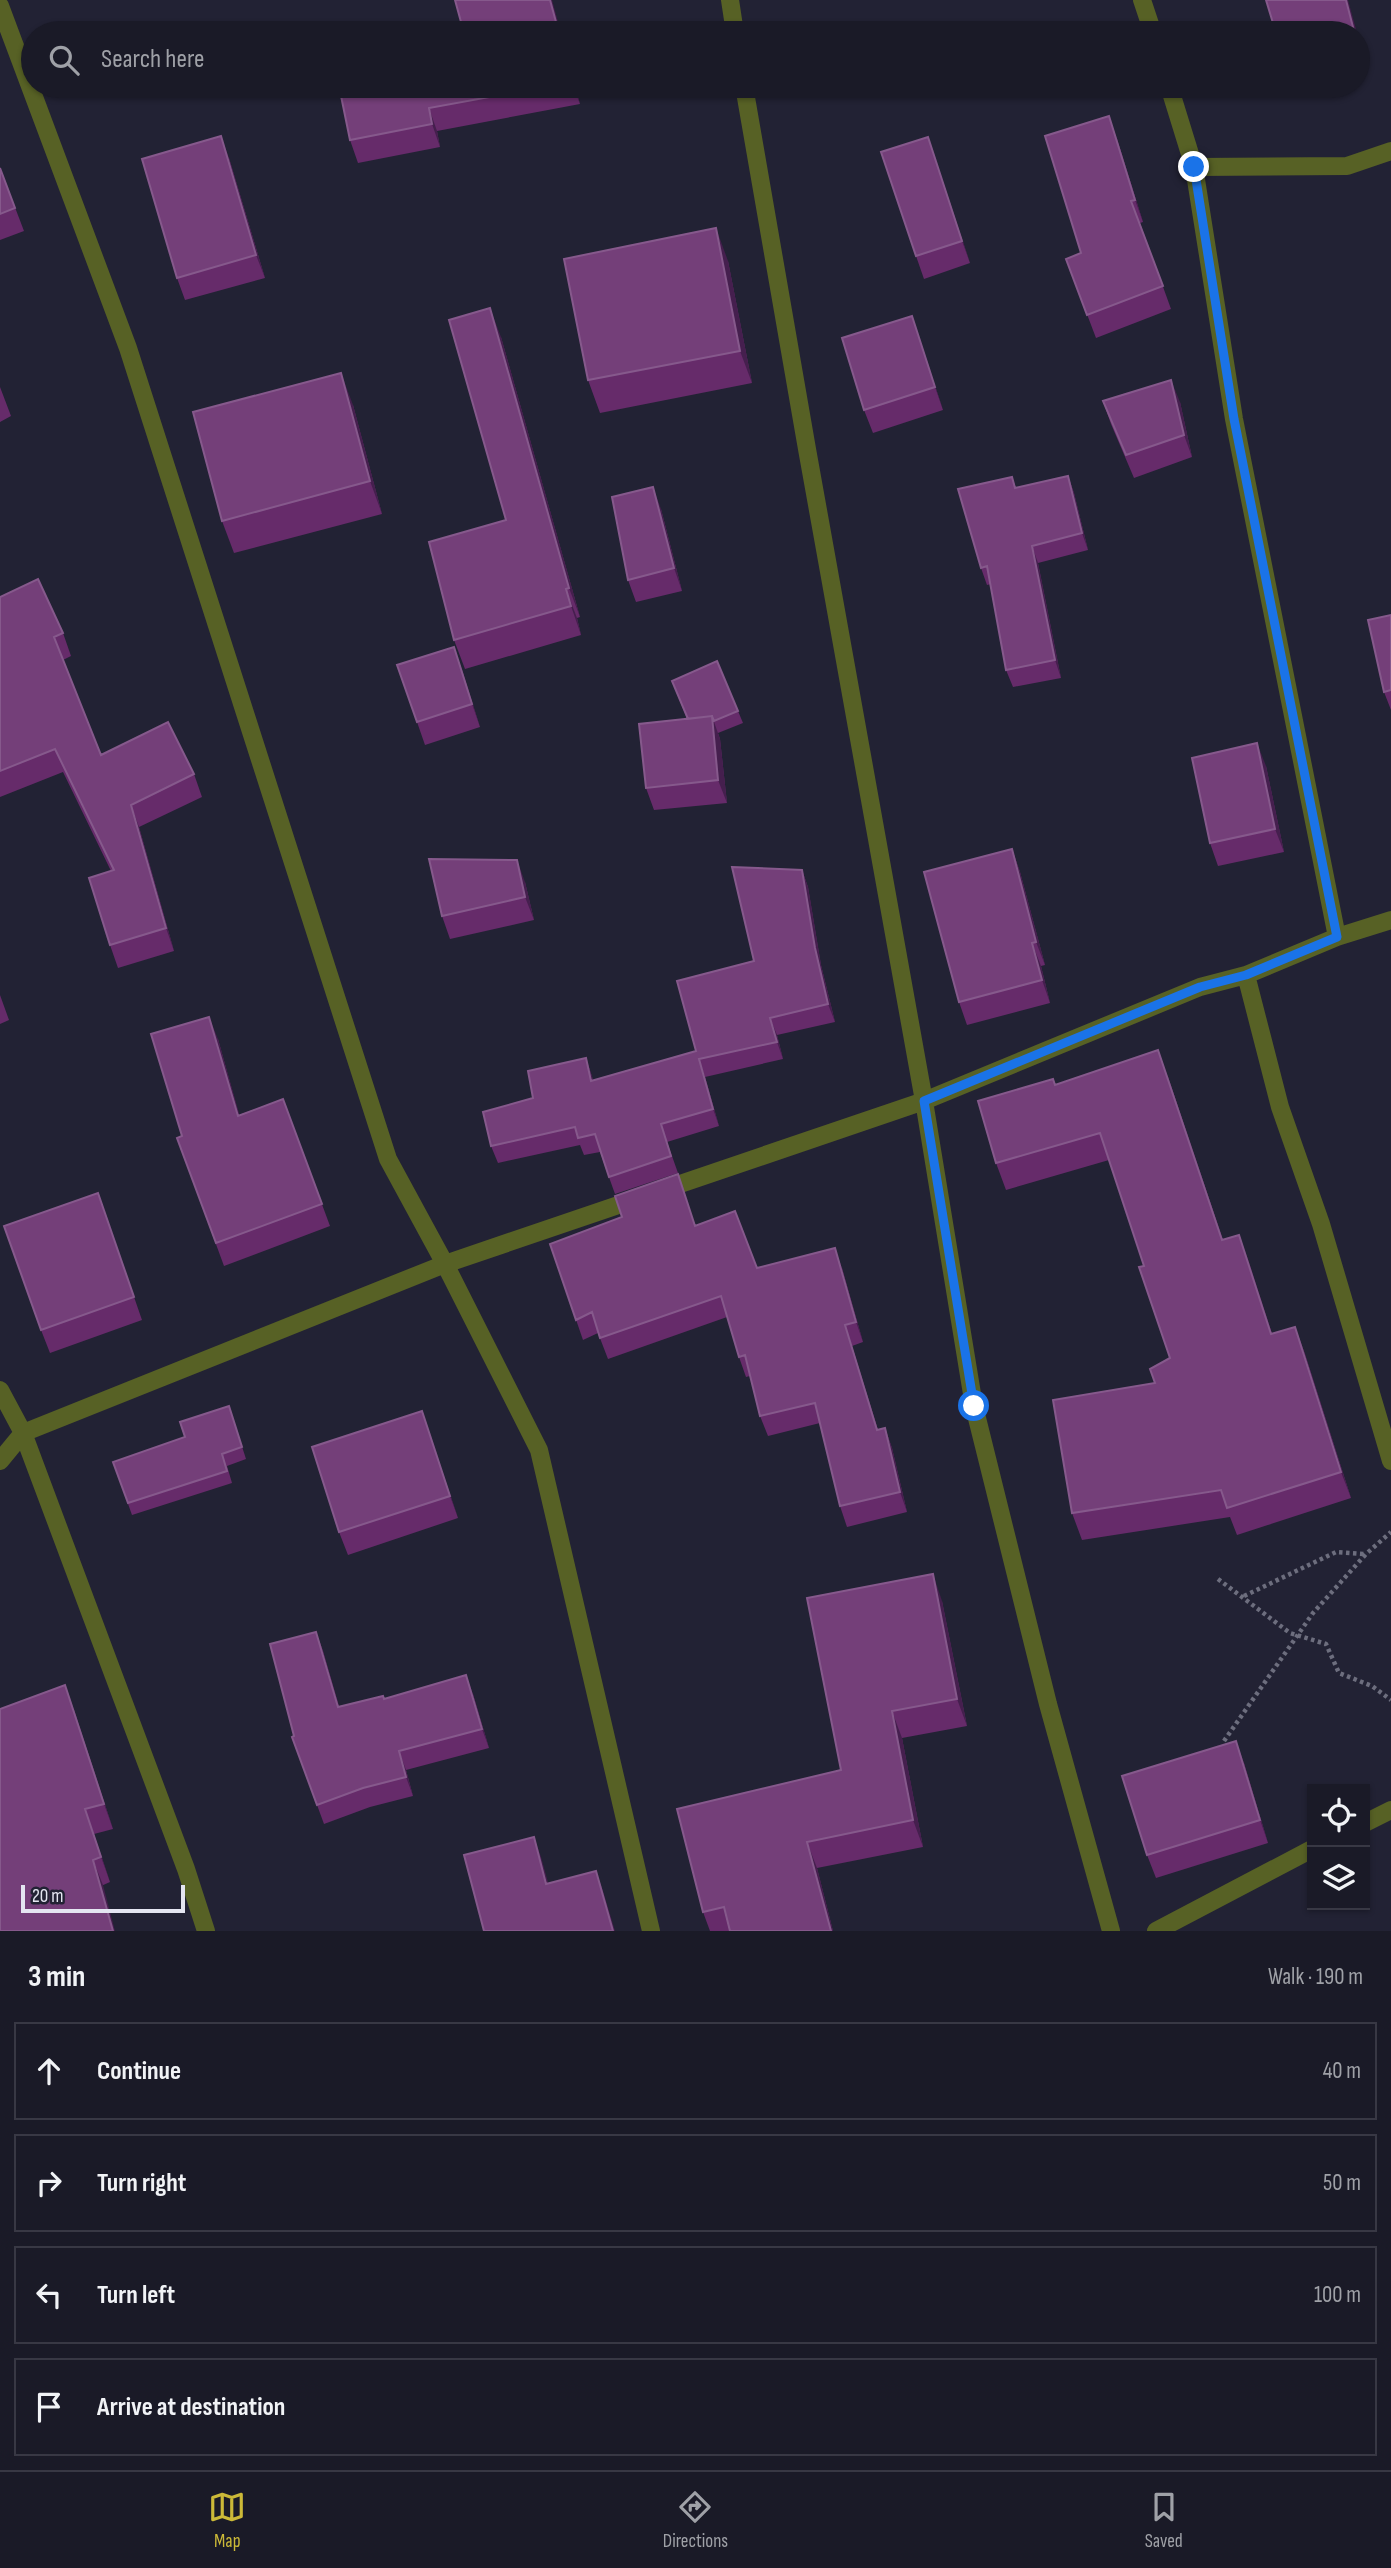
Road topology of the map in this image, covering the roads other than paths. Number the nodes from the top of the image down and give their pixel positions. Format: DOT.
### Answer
graph roads {
  1 [pos="730,0"];
  2 [pos="1142,0"];
  3 [pos="0,6"];
  4 [pos="734,21"];
  5 [pos="1149,21"];
  6 [pos="21,62"];
  7 [pos="34,98"];
  8 [pos="746,98"];
  9 [pos="1173,98"];
  10 [pos="1391,151"];
  11 [pos="1194,167"];
  12 [pos="1391,920"];
  13 [pos="1337,937"];
  14 [pos="1246,975"];
  15 [pos="924,1101"];
  16 [pos="445,1264"];
  17 [pos="0,1390"];
  18 [pos="23,1433"];
  19 [pos="0,1461"];
  20 [pos="1391,1461"];
  21 [pos="1391,1811"];
  22 [pos="1370,1822"];
  23 [pos="1307,1852"];
  24 [pos="206,1931"];
  25 [pos="651,1931"];
  26 [pos="1111,1931"];
  27 [pos="1156,1931"];
  1 -- 4 [label="street"];
  2 -- 5 [label="street"];
  3 -- 6 [label="street"];
  7 -- 16 [label="street"];
  8 -- 15 [label="street"];
  9 -- 11 [label="street"];
  10 -- 11 [label="street"];
  11 -- 13 [label="street"];
  12 -- 13 [label="street"];
  13 -- 14 [label="street"];
  14 -- 15 [label="street"];
  14 -- 20 [label="street"];
  15 -- 16 [label="street"];
  15 -- 26 [label="street"];
  16 -- 18 [label="street"];
  16 -- 25 [label="street"];
  17 -- 18 [label="street"];
  18 -- 19 [label="street"];
  18 -- 24 [label="street"];
  21 -- 22 [label="street"];
  23 -- 27 [label="street"];
}
